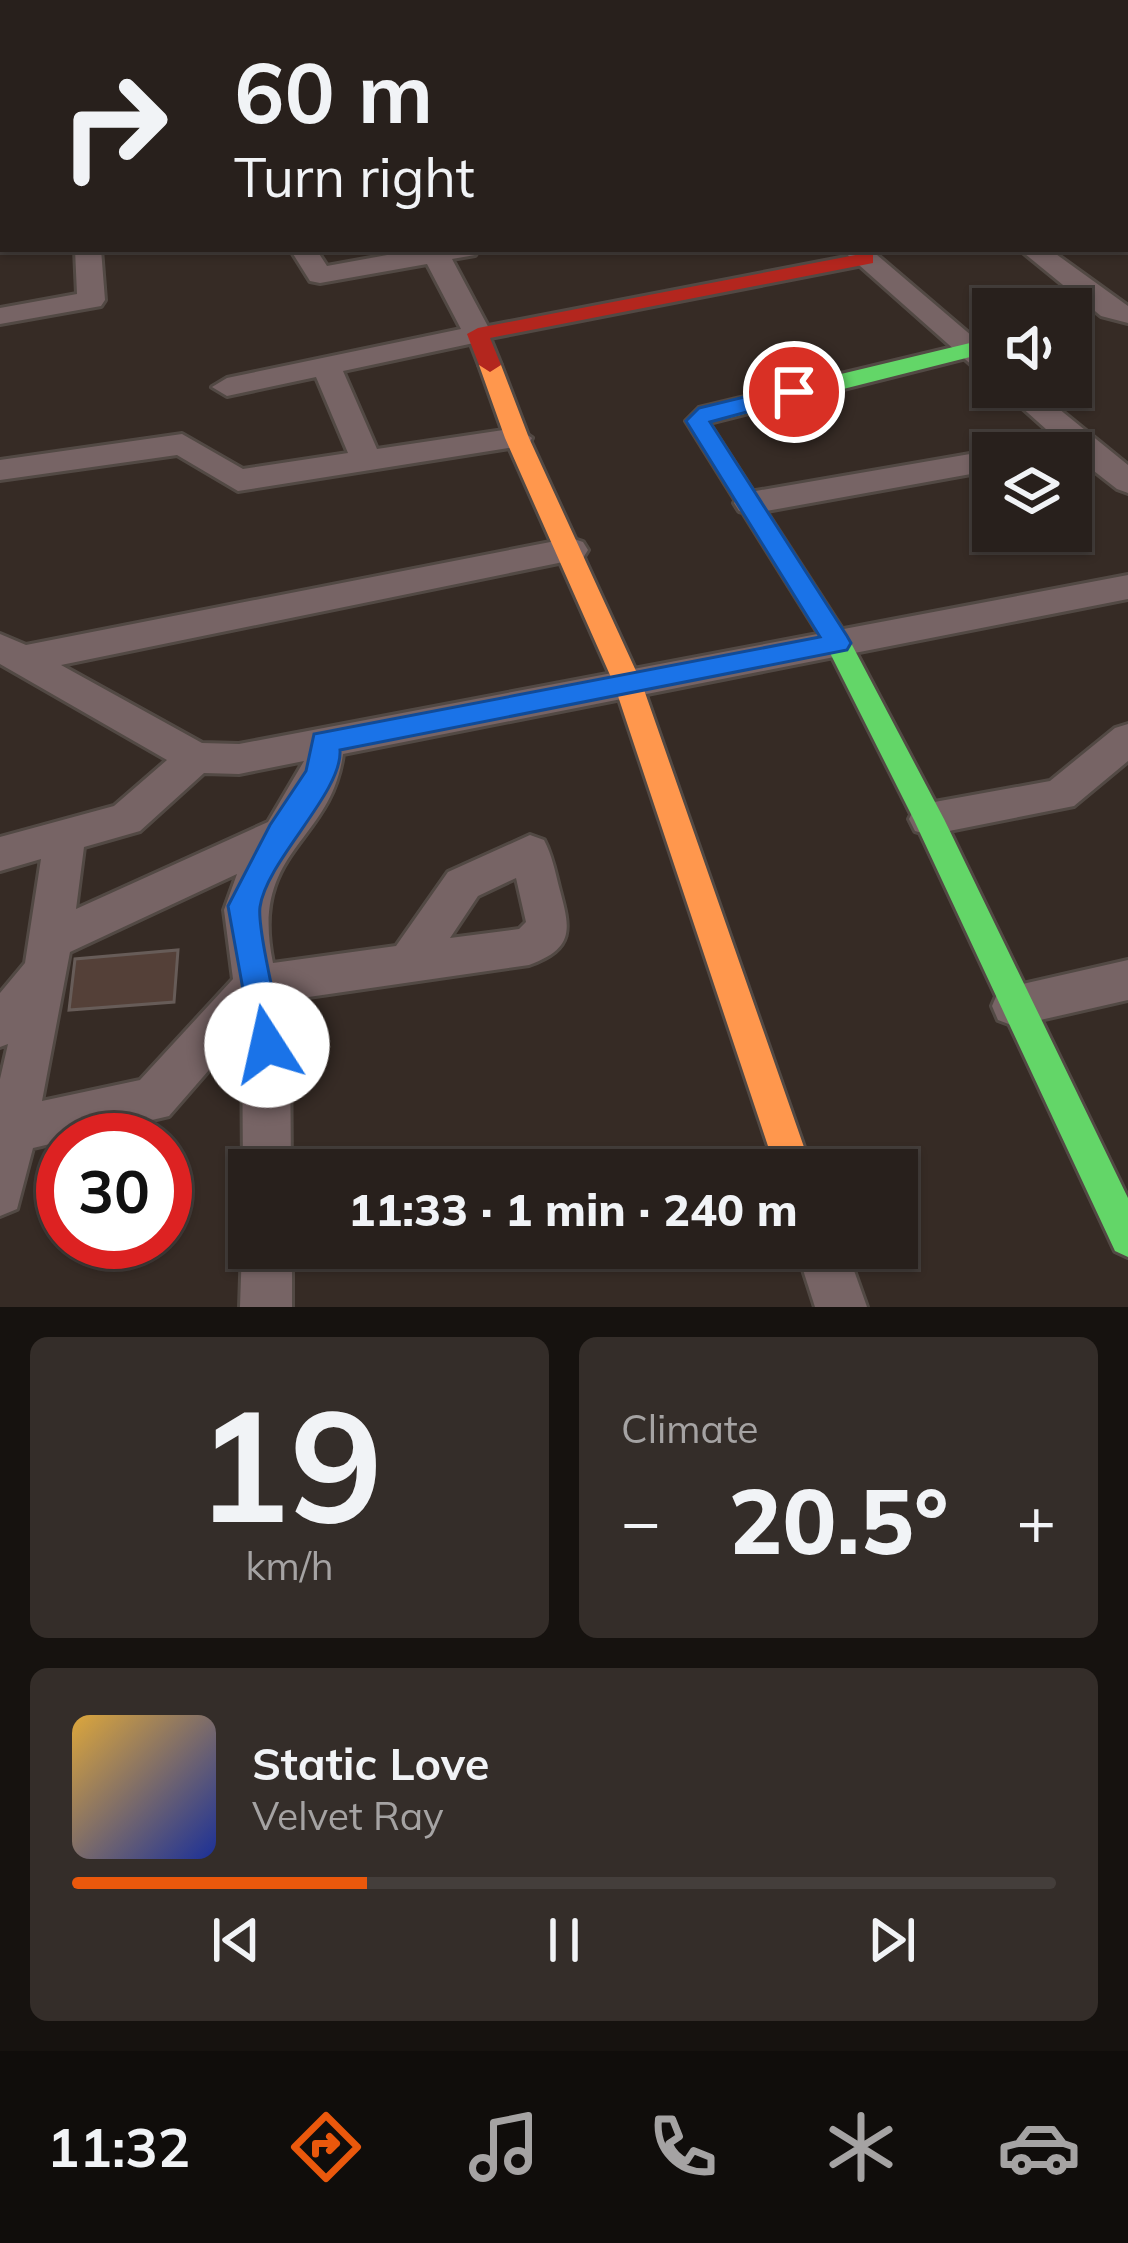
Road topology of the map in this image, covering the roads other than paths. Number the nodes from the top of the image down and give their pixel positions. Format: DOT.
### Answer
graph roads {
  1 [pos="88,252"];
  2 [pos="305,252"];
  3 [pos="435,252"];
  4 [pos="1036,252"];
  5 [pos="860,254"];
  6 [pos="1128,315"];
  7 [pos="0,316"];
  8 [pos="478,334"];
  9 [pos="970,350"];
  10 [pos="327,368"];
  11 [pos="227,387"];
  12 [pos="1039,408"];
  13 [pos="1068,432"];
  14 [pos="517,438"];
  15 [pos="1092,452"];
  16 [pos="368,464"];
  17 [pos="972,464"];
  18 [pos="0,470"];
  19 [pos="1128,482"];
  20 [pos="750,502"];
  21 [pos="571,550"];
  22 [pos="1125,596"];
  23 [pos="838,643"];
  24 [pos="11,653"];
  25 [pos="628,684"];
  26 [pos="1128,739"];
  27 [pos="325,742"];
  28 [pos="196,758"];
  29 [pos="929,819"];
  30 [pos="281,834"];
  31 [pos="65,836"];
  32 [pos="0,854"];
  33 [pos="47,958"];
  34 [pos="410,963"];
  35 [pos="1128,980"];
  36 [pos="256,985"];
  37 [pos="1014,1006"];
  38 [pos="0,1026"];
  39 [pos="8,1109"];
  40 [pos="267,1149"];
  41 [pos="787,1149"];
  42 [pos="0,1192"];
  43 [pos="1128,1238"];
  44 [pos="267,1269"];
  45 [pos="827,1269"];
  46 [pos="266,1307"];
  47 [pos="841,1307"];
  1 -- 7 [label="street"];
  2 -- 3 [label="street"];
  3 -- 8 [label="street"];
  4 -- 6 [label="street"];
  5 -- 8 [label="street"];
  5 -- 9 [label="street"];
  8 -- 10 [label="street"];
  8 -- 14 [label="street"];
  9 -- 20 [label="street"];
  10 -- 11 [label="street"];
  10 -- 16 [label="street"];
  12 -- 13 [label="street"];
  14 -- 16 [label="street"];
  14 -- 21 [label="street"];
  15 -- 19 [label="street"];
  16 -- 18 [label="street"];
  17 -- 20 [label="street"];
  20 -- 23 [label="street"];
  21 -- 24 [label="street"];
  21 -- 25 [label="street"];
  22 -- 23 [label="street"];
  23 -- 25 [label="street"];
  23 -- 29 [label="street"];
  24 -- 28 [label="street"];
  25 -- 27 [label="street"];
  25 -- 41 [label="street"];
  26 -- 29 [label="street"];
  27 -- 28 [label="street"];
  27 -- 30 [label="street"];
  28 -- 31 [label="street"];
  29 -- 37 [label="street"];
  30 -- 33 [label="street"];
  30 -- 36 [label="street"];
  31 -- 32 [label="street"];
  31 -- 33 [label="street"];
  33 -- 38 [label="street"];
  33 -- 39 [label="street"];
  34 -- 36 [label="street"];
  35 -- 37 [label="street"];
  36 -- 39 [label="street"];
  36 -- 40 [label="street"];
  37 -- 43 [label="street"];
  39 -- 42 [label="street"];
  44 -- 46 [label="street"];
  45 -- 47 [label="street"];
}
